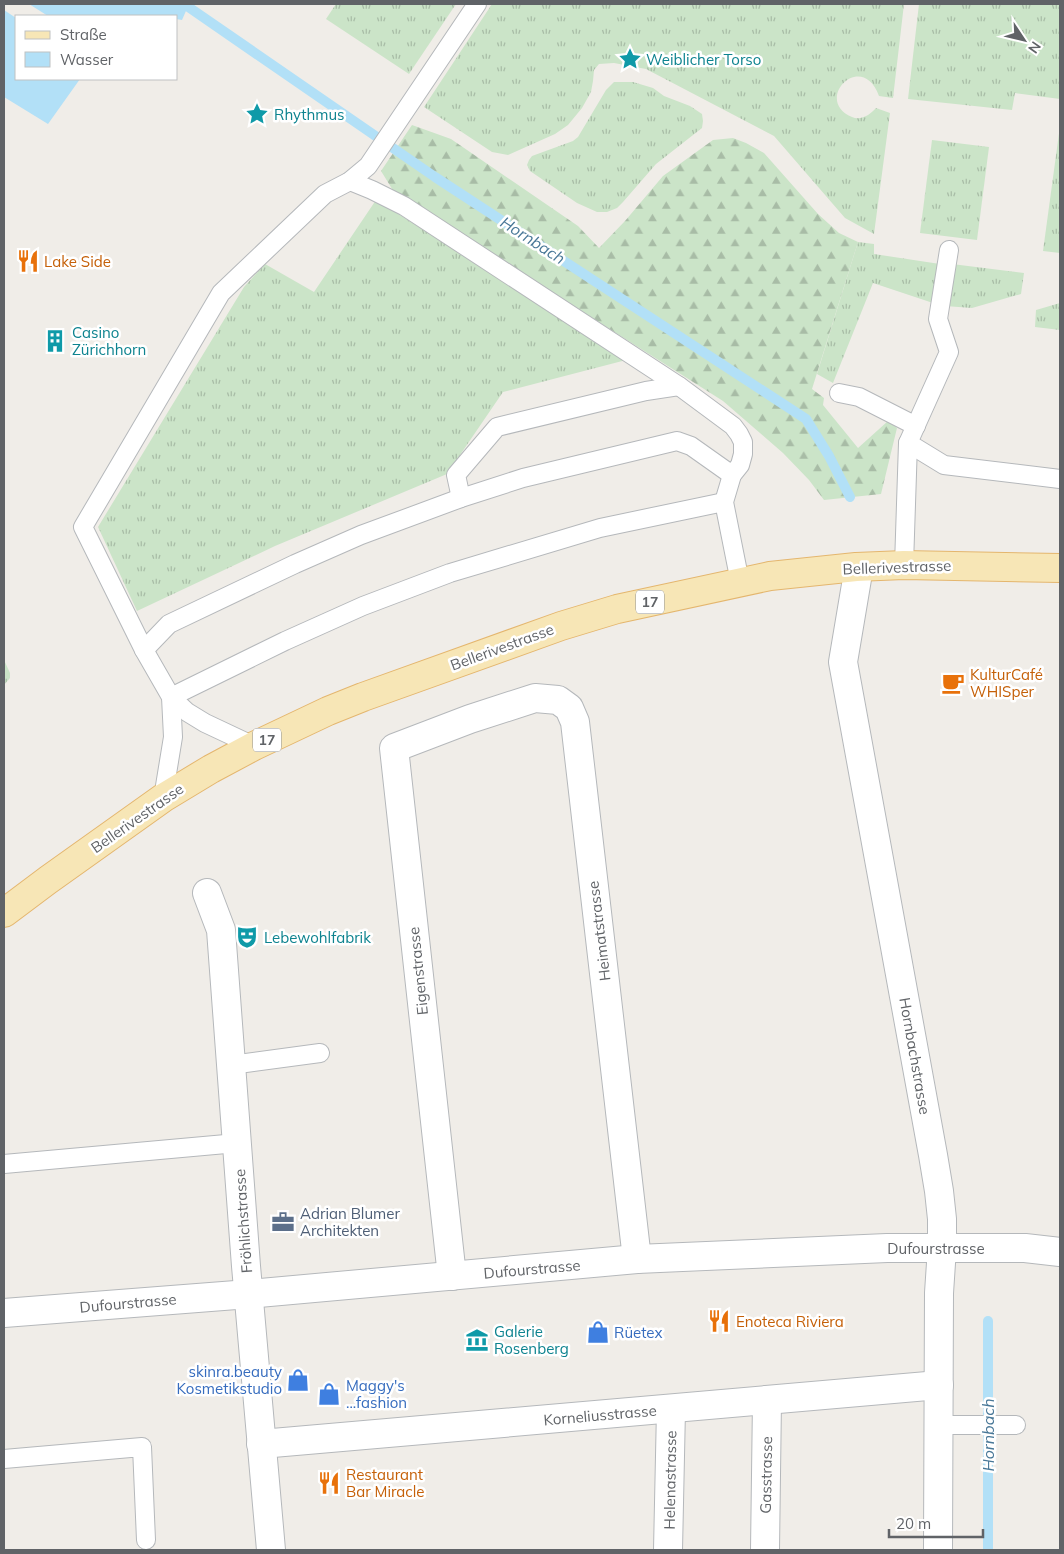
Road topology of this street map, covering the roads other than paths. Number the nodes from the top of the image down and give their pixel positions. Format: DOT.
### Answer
graph roads {
  1 [pos="477,4"];
  2 [pos="350,181"];
  3 [pos="949,250"];
  4 [pos="679,386"];
  5 [pos="839,393"];
  6 [pos="916,426"];
  7 [pos="908,443"];
  8 [pos="732,475"];
  9 [pos="1060,479"];
  10 [pos="461,498"];
  11 [pos="724,502"];
  12 [pos="904,565"];
  13 [pos="859,567"];
  14 [pos="1060,568"];
  15 [pos="740,582"];
  16 [pos="144,650"];
  17 [pos="171,697"];
  18 [pos="470,719"];
  19 [pos="254,746"];
  20 [pos="163,798"];
  21 [pos="207,893"];
  22 [pos="4,913"];
  23 [pos="320,1053"];
  24 [pos="231,1065"];
  25 [pos="237,1143"];
  26 [pos="4,1164"];
  27 [pos="942,1248"];
  28 [pos="1060,1252"];
  29 [pos="637,1260"];
  30 [pos="452,1276"];
  31 [pos="249,1294"];
  32 [pos="4,1313"];
  33 [pos="939,1385"];
  34 [pos="767,1400"];
  35 [pos="671,1409"];
  36 [pos="939,1425"];
  37 [pos="1009,1426"];
  38 [pos="261,1444"];
  39 [pos="4,1459"];
  40 [pos="146,1540"];
  41 [pos="271,1550"];
  42 [pos="668,1550"];
  43 [pos="765,1550"];
  44 [pos="938,1550"];
  1 -- 2 [label="lane"];
  2 -- 4 [label="lane"];
  2 -- 16 [label="lane"];
  3 -- 6 [label="lane"];
  4 -- 8 [label="lane"];
  4 -- 10 [label="lane"];
  5 -- 6 [label="lane"];
  6 -- 7 [label="lane"];
  7 -- 9 [label="lane"];
  7 -- 12 [label="lane"];
  8 -- 10 [label="lane"];
  8 -- 11 [label="lane"];
  10 -- 16 [label="lane"];
  11 -- 15 [label="lane"];
  11 -- 17 [label="lane"];
  12 -- 13 [label="main road, Bellerivestrasse / 17"];
  12 -- 14 [label="main road, Bellerivestrasse / 17"];
  13 -- 15 [label="main road, Bellerivestrasse / 17"];
  13 -- 27 [label="street, Hornbachstrasse"];
  15 -- 19 [label="main road, Bellerivestrasse / 17"];
  16 -- 17 [label="lane"];
  17 -- 19 [label="lane"];
  17 -- 20 [label="lane"];
  18 -- 29 [label="street, Heimatstrasse"];
  18 -- 30 [label="street, Eigenstrasse"];
  19 -- 20 [label="main road, Bellerivestrasse / 17"];
  20 -- 22 [label="main road, Bellerivestrasse / 17"];
  21 -- 24 [label="street, Fröhlichstrasse"];
  23 -- 24 [label="lane"];
  24 -- 25 [label="street, Fröhlichstrasse"];
  25 -- 26 [label="lane"];
  25 -- 31 [label="street, Fröhlichstrasse"];
  27 -- 28 [label="street, Dufourstrasse"];
  27 -- 29 [label="street, Dufourstrasse"];
  27 -- 33 [label="street, Hornbachstrasse"];
  29 -- 30 [label="street, Dufourstrasse"];
  30 -- 31 [label="street, Dufourstrasse"];
  31 -- 32 [label="street, Dufourstrasse"];
  31 -- 38 [label="street, Fröhlichstrasse"];
  33 -- 34 [label="street, Korneliusstrasse"];
  33 -- 36 [label="street, Hornbachstrasse"];
  34 -- 35 [label="street, Korneliusstrasse"];
  34 -- 43 [label="street, Gasstrasse"];
  35 -- 38 [label="street, Korneliusstrasse"];
  35 -- 42 [label="street, Helenastrasse"];
  36 -- 37 [label="lane"];
  36 -- 44 [label="street, Hornbachstrasse"];
  38 -- 41 [label="street, Fröhlichstrasse"];
  39 -- 40 [label="lane"];
}
